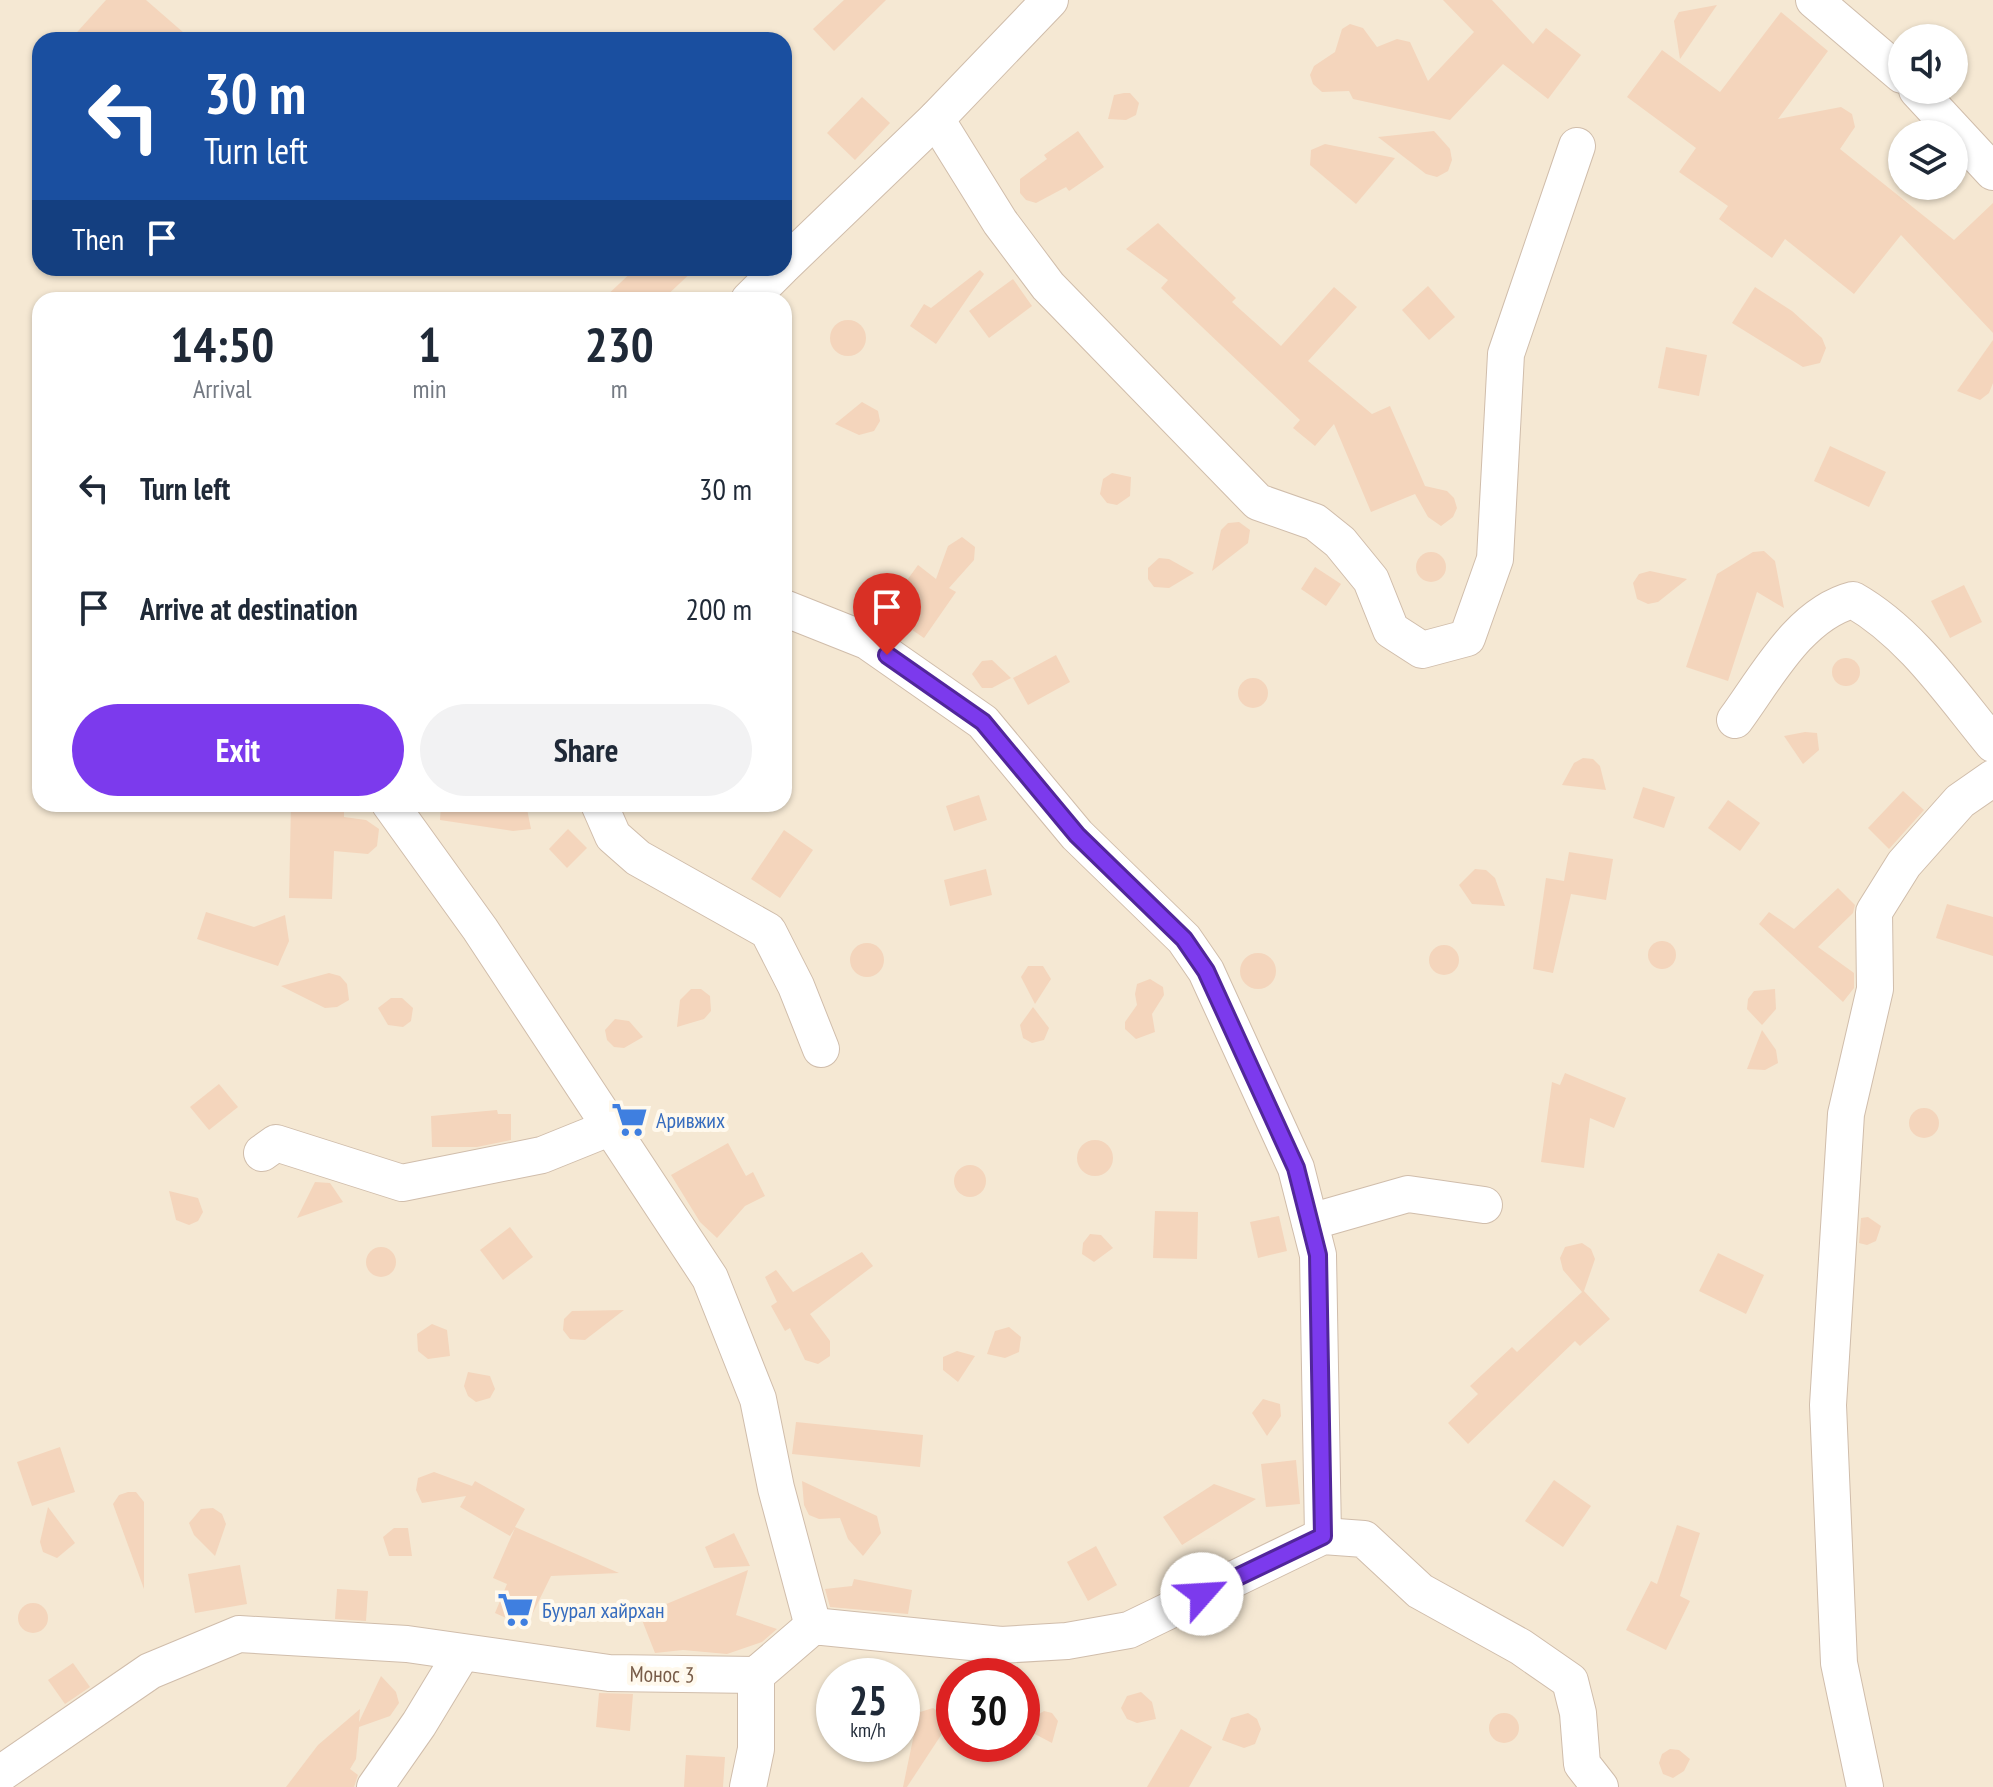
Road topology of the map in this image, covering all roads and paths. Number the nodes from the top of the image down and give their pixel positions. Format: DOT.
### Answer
graph roads {
  1 [pos="1050,0"];
  2 [pos="1814,0"];
  3 [pos="1888,63"];
  4 [pos="1930,104"];
  5 [pos="936,119"];
  6 [pos="1577,146"];
  7 [pos="1993,172"];
  8 [pos="792,258"];
  9 [pos="774,276"];
  10 [pos="757,292"];
  11 [pos="792,611"];
  12 [pos="1735,720"];
  13 [pos="1993,744"];
  14 [pos="1993,778"];
  15 [pos="396,812"];
  16 [pos="602,812"];
  17 [pos="821,1049"];
  18 [pos="609,1128"];
  19 [pos="262,1153"];
  20 [pos="1484,1205"];
  21 [pos="1310,1222"];
  22 [pos="1323,1536"];
  23 [pos="813,1626"];
  24 [pos="462,1653"];
  25 [pos="756,1675"];
  26 [pos="0,1774"];
  27 [pos="375,1787"];
  28 [pos="748,1787"];
  29 [pos="1600,1787"];
  30 [pos="1865,1787"];
  1 -- 5 [label="street"];
  2 -- 3 [label="street"];
  4 -- 7 [label="street"];
  5 -- 6 [label="street"];
  5 -- 8 [label="street"];
  9 -- 10 [label="street"];
  11 -- 21 [label="street"];
  12 -- 13 [label="street"];
  14 -- 30 [label="street"];
  15 -- 18 [label="street"];
  16 -- 17 [label="street"];
  18 -- 19 [label="street"];
  18 -- 23 [label="street"];
  20 -- 21 [label="street"];
  21 -- 22 [label="street"];
  22 -- 23 [label="street"];
  22 -- 29 [label="street"];
  23 -- 25 [label="street"];
  24 -- 25 [label="street, Монос 3"];
  24 -- 26 [label="street, Монос 3"];
  24 -- 27 [label="street"];
  25 -- 28 [label="street"];
}
